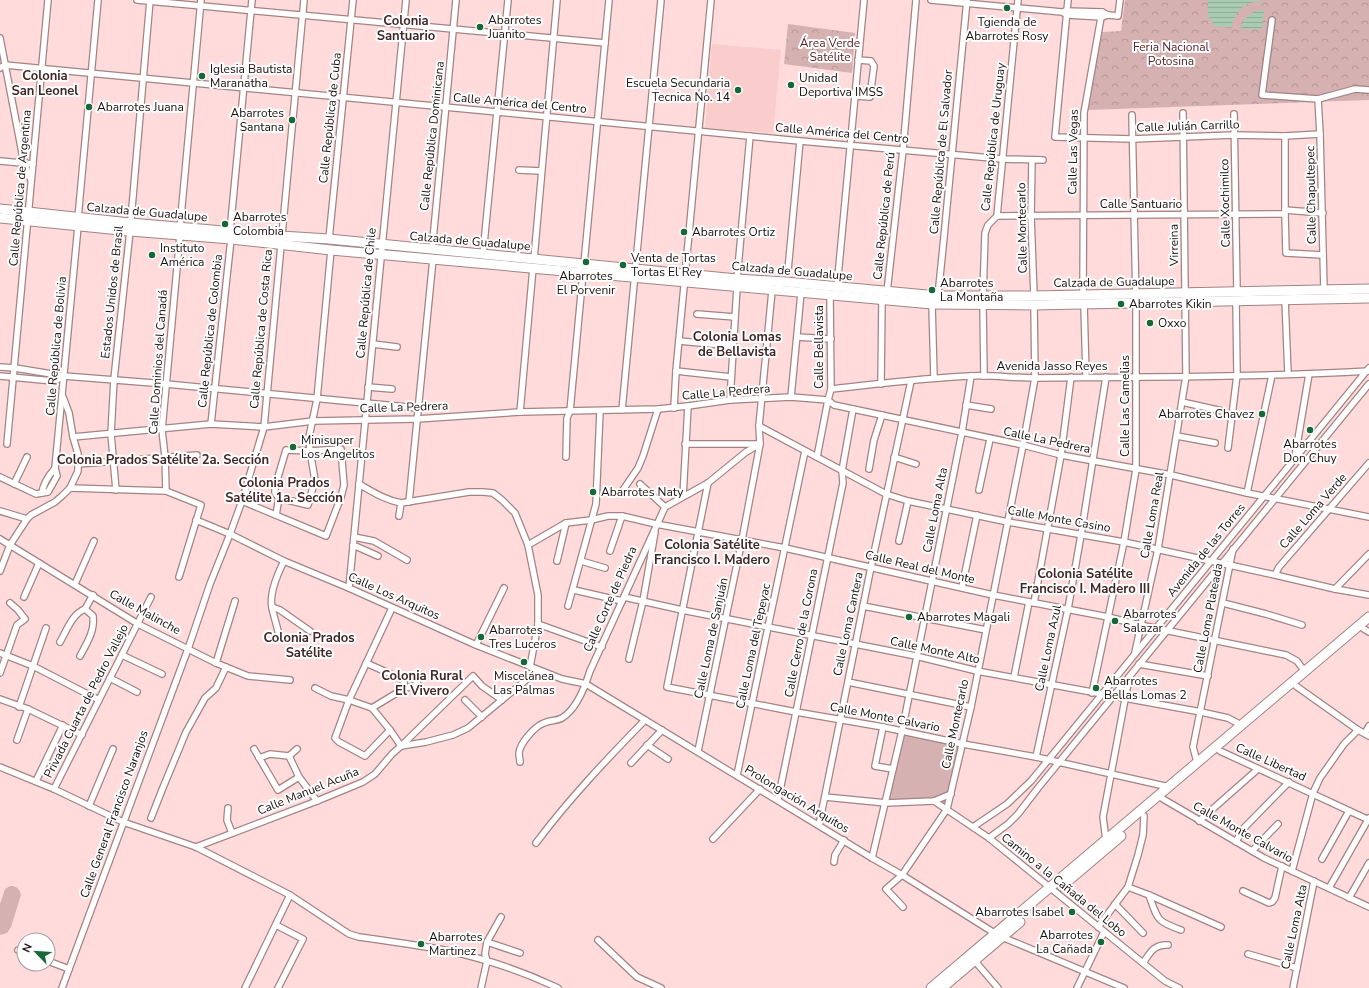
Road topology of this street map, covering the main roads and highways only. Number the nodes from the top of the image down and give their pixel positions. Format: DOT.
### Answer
graph roads {
  1 [pos="0,209"];
  2 [pos="29,216"];
  3 [pos="0,218"];
  4 [pos="281,241"];
  5 [pos="432,254"];
  6 [pos="583,268"];
  7 [pos="737,283"];
  8 [pos="1369,289"];
  9 [pos="1237,295"];
  10 [pos="885,296"];
  11 [pos="1135,298"];
  12 [pos="1369,298"];
  13 [pos="983,301"];
  14 [pos="1034,301"];
  15 [pos="1369,617"];
  16 [pos="1367,629"];
  17 [pos="1053,890"];
  18 [pos="999,936"];
  19 [pos="931,988"];
  20 [pos="942,988"];
  1 -- 2 [label="main road, Calzada de Guadalupe"];
  2 -- 3 [label="main road, Calzada de Guadalupe"];
  2 -- 4 [label="main road, Calzada de Guadalupe"];
  4 -- 5 [label="main road, Calzada de Guadalupe"];
  4 -- 5 [label="main road, Calzada de Guadalupe"];
  5 -- 6 [label="main road, Calzada de Guadalupe"];
  5 -- 6 [label="main road, Calzada de Guadalupe"];
  6 -- 7 [label="main road, Calzada de Guadalupe"];
  7 -- 10 [label="main road, Calzada de Guadalupe"];
  7 -- 10 [label="main road, Calzada de Guadalupe"];
  8 -- 9 [label="main road, Calzada de Guadalupe"];
  9 -- 11 [label="main road, Calzada de Guadalupe"];
  9 -- 12 [label="main road, Calzada de Guadalupe"];
  10 -- 13 [label="main road, Calzada de Guadalupe"];
  10 -- 13 [label="main road, Calzada de Guadalupe"];
  11 -- 14 [label="main road, Calzada de Guadalupe"];
  11 -- 14 [label="main road, Calzada de Guadalupe"];
  13 -- 14 [label="main road, Calzada de Guadalupe"];
  15 -- 17 [label="main road"];
  16 -- 17 [label="main road"];
  17 -- 18 [label="main road"];
  18 -- 19 [label="main road"];
  18 -- 20 [label="main road"];
}
